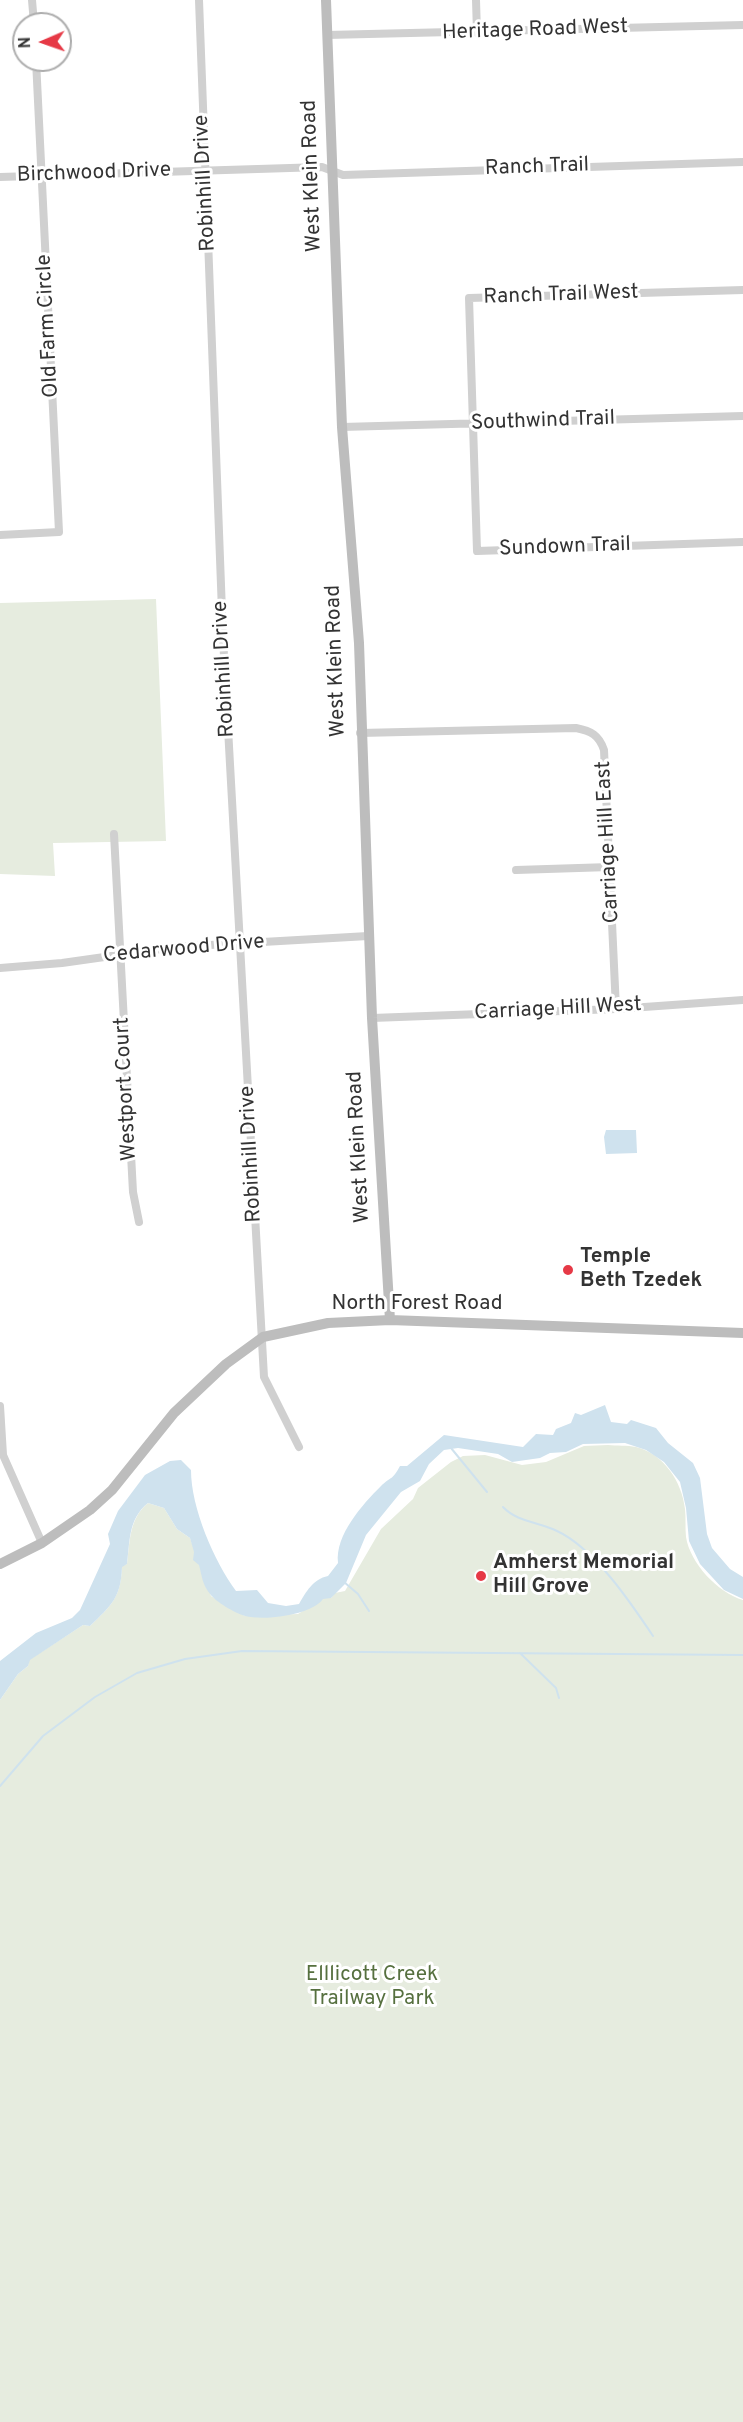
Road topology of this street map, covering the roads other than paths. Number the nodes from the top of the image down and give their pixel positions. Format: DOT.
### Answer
graph roads {
  1 [pos="199,0"];
  2 [pos="326,0"];
  3 [pos="476,0"];
  4 [pos="743,25"];
  5 [pos="477,33"];
  6 [pos="327,35"];
  7 [pos="37,72"];
  8 [pos="743,162"];
  9 [pos="205,170"];
  10 [pos="332,170"];
  11 [pos="42,175"];
  12 [pos="0,177"];
  13 [pos="743,290"];
  14 [pos="743,416"];
  15 [pos="473,424"];
  16 [pos="342,427"];
  17 [pos="0,535"];
  18 [pos="743,542"];
  19 [pos="360,734"];
  20 [pos="114,834"];
  21 [pos="610,867"];
  22 [pos="516,870"];
  23 [pos="368,936"];
  24 [pos="240,943"];
  25 [pos="119,955"];
  26 [pos="0,968"];
  27 [pos="743,1000"];
  28 [pos="616,1009"];
  29 [pos="372,1018"];
  30 [pos="139,1222"];
  31 [pos="390,1320"];
  32 [pos="743,1333"];
  33 [pos="263,1337"];
  34 [pos="0,1406"];
  35 [pos="299,1447"];
  36 [pos="42,1543"];
  37 [pos="0,1564"];
  1 -- 9 [label="street, Robinhill Drive"];
  2 -- 6 [label="street, West Klein Road"];
  3 -- 5 [label="street"];
  4 -- 5 [label="street, Heritage Road West"];
  5 -- 6 [label="street, Heritage Road West"];
  6 -- 10 [label="street, West Klein Road"];
  7 -- 11 [label="street, Old Farm Circle"];
  8 -- 10 [label="street, Ranch Trail"];
  9 -- 10 [label="street, Birchwood Drive"];
  9 -- 11 [label="street, Birchwood Drive"];
  9 -- 24 [label="street, Robinhill Drive"];
  10 -- 16 [label="street, West Klein Road"];
  11 -- 12 [label="street, Birchwood Drive"];
  11 -- 17 [label="street, Old Farm Circle"];
  13 -- 15 [label="street, Ranch Trail West"];
  14 -- 15 [label="street, Southwind Trail"];
  15 -- 16 [label="street, Southwind Trail"];
  15 -- 18 [label="street, Sundown Trail"];
  16 -- 19 [label="street, West Klein Road"];
  19 -- 21 [label="street, Carriage Hill East"];
  19 -- 23 [label="street, West Klein Road"];
  20 -- 25 [label="street, Westport Court"];
  21 -- 22 [label="street"];
  21 -- 28 [label="street, Carriage Hill East"];
  23 -- 24 [label="street, Cedarwood Drive"];
  23 -- 29 [label="street, West Klein Road"];
  24 -- 25 [label="street, Cedarwood Drive"];
  24 -- 33 [label="street, Robinhill Drive"];
  25 -- 26 [label="street, Cedarwood Drive"];
  25 -- 30 [label="street, Westport Court"];
  27 -- 28 [label="street, Carriage Hill West"];
  28 -- 29 [label="street, Carriage Hill West"];
  29 -- 31 [label="street, West Klein Road"];
  31 -- 32 [label="street, North Forest Road"];
  31 -- 33 [label="street, North Forest Road"];
  33 -- 35 [label="street, Robinhill Drive"];
  33 -- 36 [label="street, North Forest Road"];
  34 -- 36 [label="street"];
  36 -- 37 [label="street, North Forest Road"];
}
